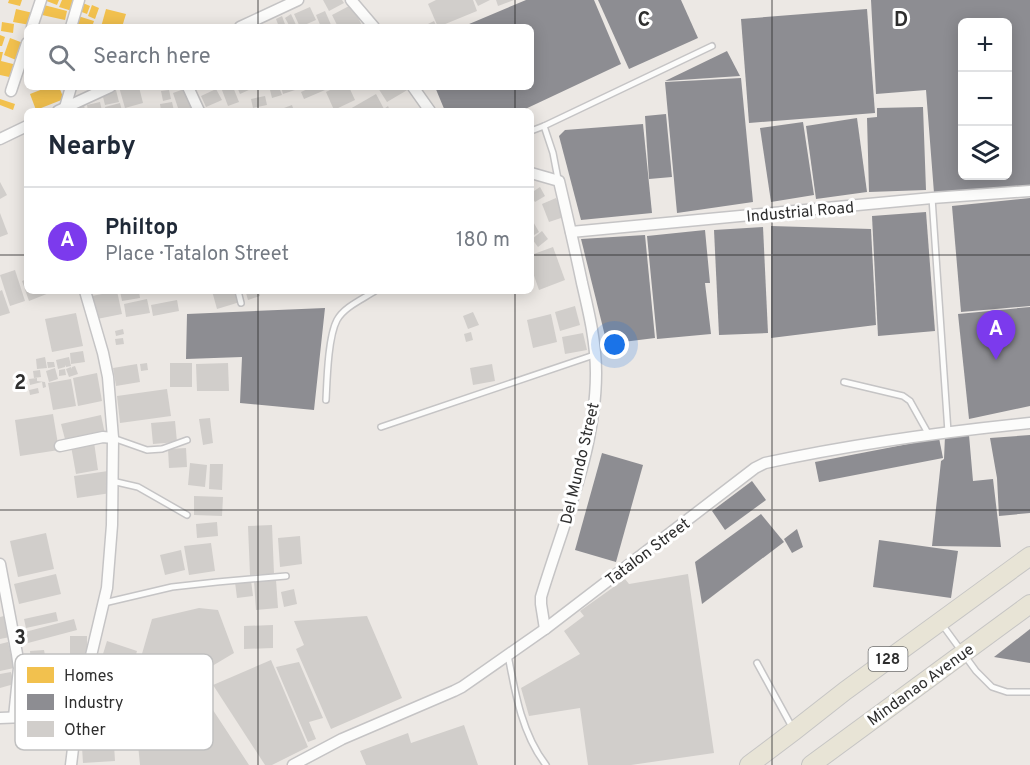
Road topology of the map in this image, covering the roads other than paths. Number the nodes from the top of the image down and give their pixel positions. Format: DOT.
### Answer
graph roads {
  1 [pos="41,0"];
  2 [pos="79,0"];
  3 [pos="298,0"];
  4 [pos="351,0"];
  5 [pos="33,24"];
  6 [pos="72,24"];
  7 [pos="246,24"];
  8 [pos="371,24"];
  9 [pos="712,46"];
  10 [pos="24,52"];
  11 [pos="70,90"];
  12 [pos="104,90"];
  13 [pos="190,90"];
  14 [pos="415,90"];
  15 [pos="11,91"];
  16 [pos="63,108"];
  17 [pos="66,108"];
  18 [pos="198,108"];
  19 [pos="428,108"];
  20 [pos="544,126"];
  21 [pos="24,127"];
  22 [pos="534,131"];
  23 [pos="0,139"];
  24 [pos="534,177"];
  25 [pos="559,181"];
  26 [pos="1030,191"];
  27 [pos="932,198"];
  28 [pos="571,232"];
  29 [pos="86,294"];
  30 [pos="239,294"];
  31 [pos="370,294"];
  32 [pos="241,303"];
  33 [pos="596,355"];
  34 [pos="844,382"];
  35 [pos="326,400"];
  36 [pos="1030,423"];
  37 [pos="381,427"];
  38 [pos="948,432"];
  39 [pos="929,435"];
  40 [pos="113,438"];
  41 [pos="187,440"];
  42 [pos="60,446"];
  43 [pos="112,481"];
  44 [pos="187,515"];
  45 [pos="1030,556"];
  46 [pos="0,564"];
  47 [pos="286,576"];
  48 [pos="104,603"];
  49 [pos="1030,604"];
  50 [pos="940,622"];
  51 [pos="545,629"];
  52 [pos="963,653"];
  53 [pos="17,654"];
  54 [pos="92,654"];
  55 [pos="508,655"];
  56 [pos="757,663"];
  57 [pos="1030,692"];
  58 [pos="15,707"];
  59 [pos="14,717"];
  60 [pos="0,718"];
  61 [pos="794,731"];
  62 [pos="73,750"];
  63 [pos="71,765"];
  64 [pos="293,765"];
  65 [pos="546,765"];
  66 [pos="749,765"];
  67 [pos="811,765"];
  1 -- 5 [label="street"];
  2 -- 6 [label="street"];
  3 -- 7 [label="street"];
  4 -- 8 [label="street"];
  9 -- 20 [label="lane"];
  10 -- 15 [label="street"];
  11 -- 16 [label="street"];
  12 -- 17 [label="street"];
  13 -- 18 [label="street"];
  14 -- 19 [label="street"];
  20 -- 22 [label="lane"];
  20 -- 25 [label="lane"];
  21 -- 23 [label="street"];
  24 -- 25 [label="street"];
  25 -- 28 [label="street, Del Mundo Street"];
  26 -- 27 [label="street, Industrial Road"];
  27 -- 28 [label="street, Industrial Road"];
  27 -- 38 [label="lane"];
  28 -- 33 [label="street, Del Mundo Street"];
  29 -- 40 [label="street"];
  30 -- 32 [label="lane"];
  31 -- 35 [label="lane"];
  33 -- 37 [label="lane"];
  33 -- 51 [label="street, Del Mundo Street"];
  34 -- 39 [label="lane"];
  36 -- 38 [label="street, Tatalon Street"];
  38 -- 39 [label="street, Tatalon Street"];
  39 -- 51 [label="street, Tatalon Street"];
  40 -- 41 [label="lane"];
  40 -- 42 [label="street"];
  40 -- 43 [label="street"];
  43 -- 44 [label="lane"];
  43 -- 48 [label="street"];
  45 -- 50 [label="main road, 128"];
  46 -- 53 [label="street"];
  47 -- 48 [label="lane"];
  48 -- 54 [label="street"];
  49 -- 52 [label="main road, Mindanao Avenue / 128"];
  50 -- 52 [label="lane"];
  50 -- 61 [label="main road, 128"];
  51 -- 55 [label="street, Tatalon Street"];
  52 -- 57 [label="lane"];
  52 -- 67 [label="main road, Mindanao Avenue / 128"];
  55 -- 64 [label="street, Tatalon Street"];
  55 -- 65 [label="lane"];
  56 -- 61 [label="lane"];
  58 -- 59 [label="street"];
  59 -- 60 [label="street"];
  61 -- 66 [label="main road, 128"];
  62 -- 63 [label="street"];
}
